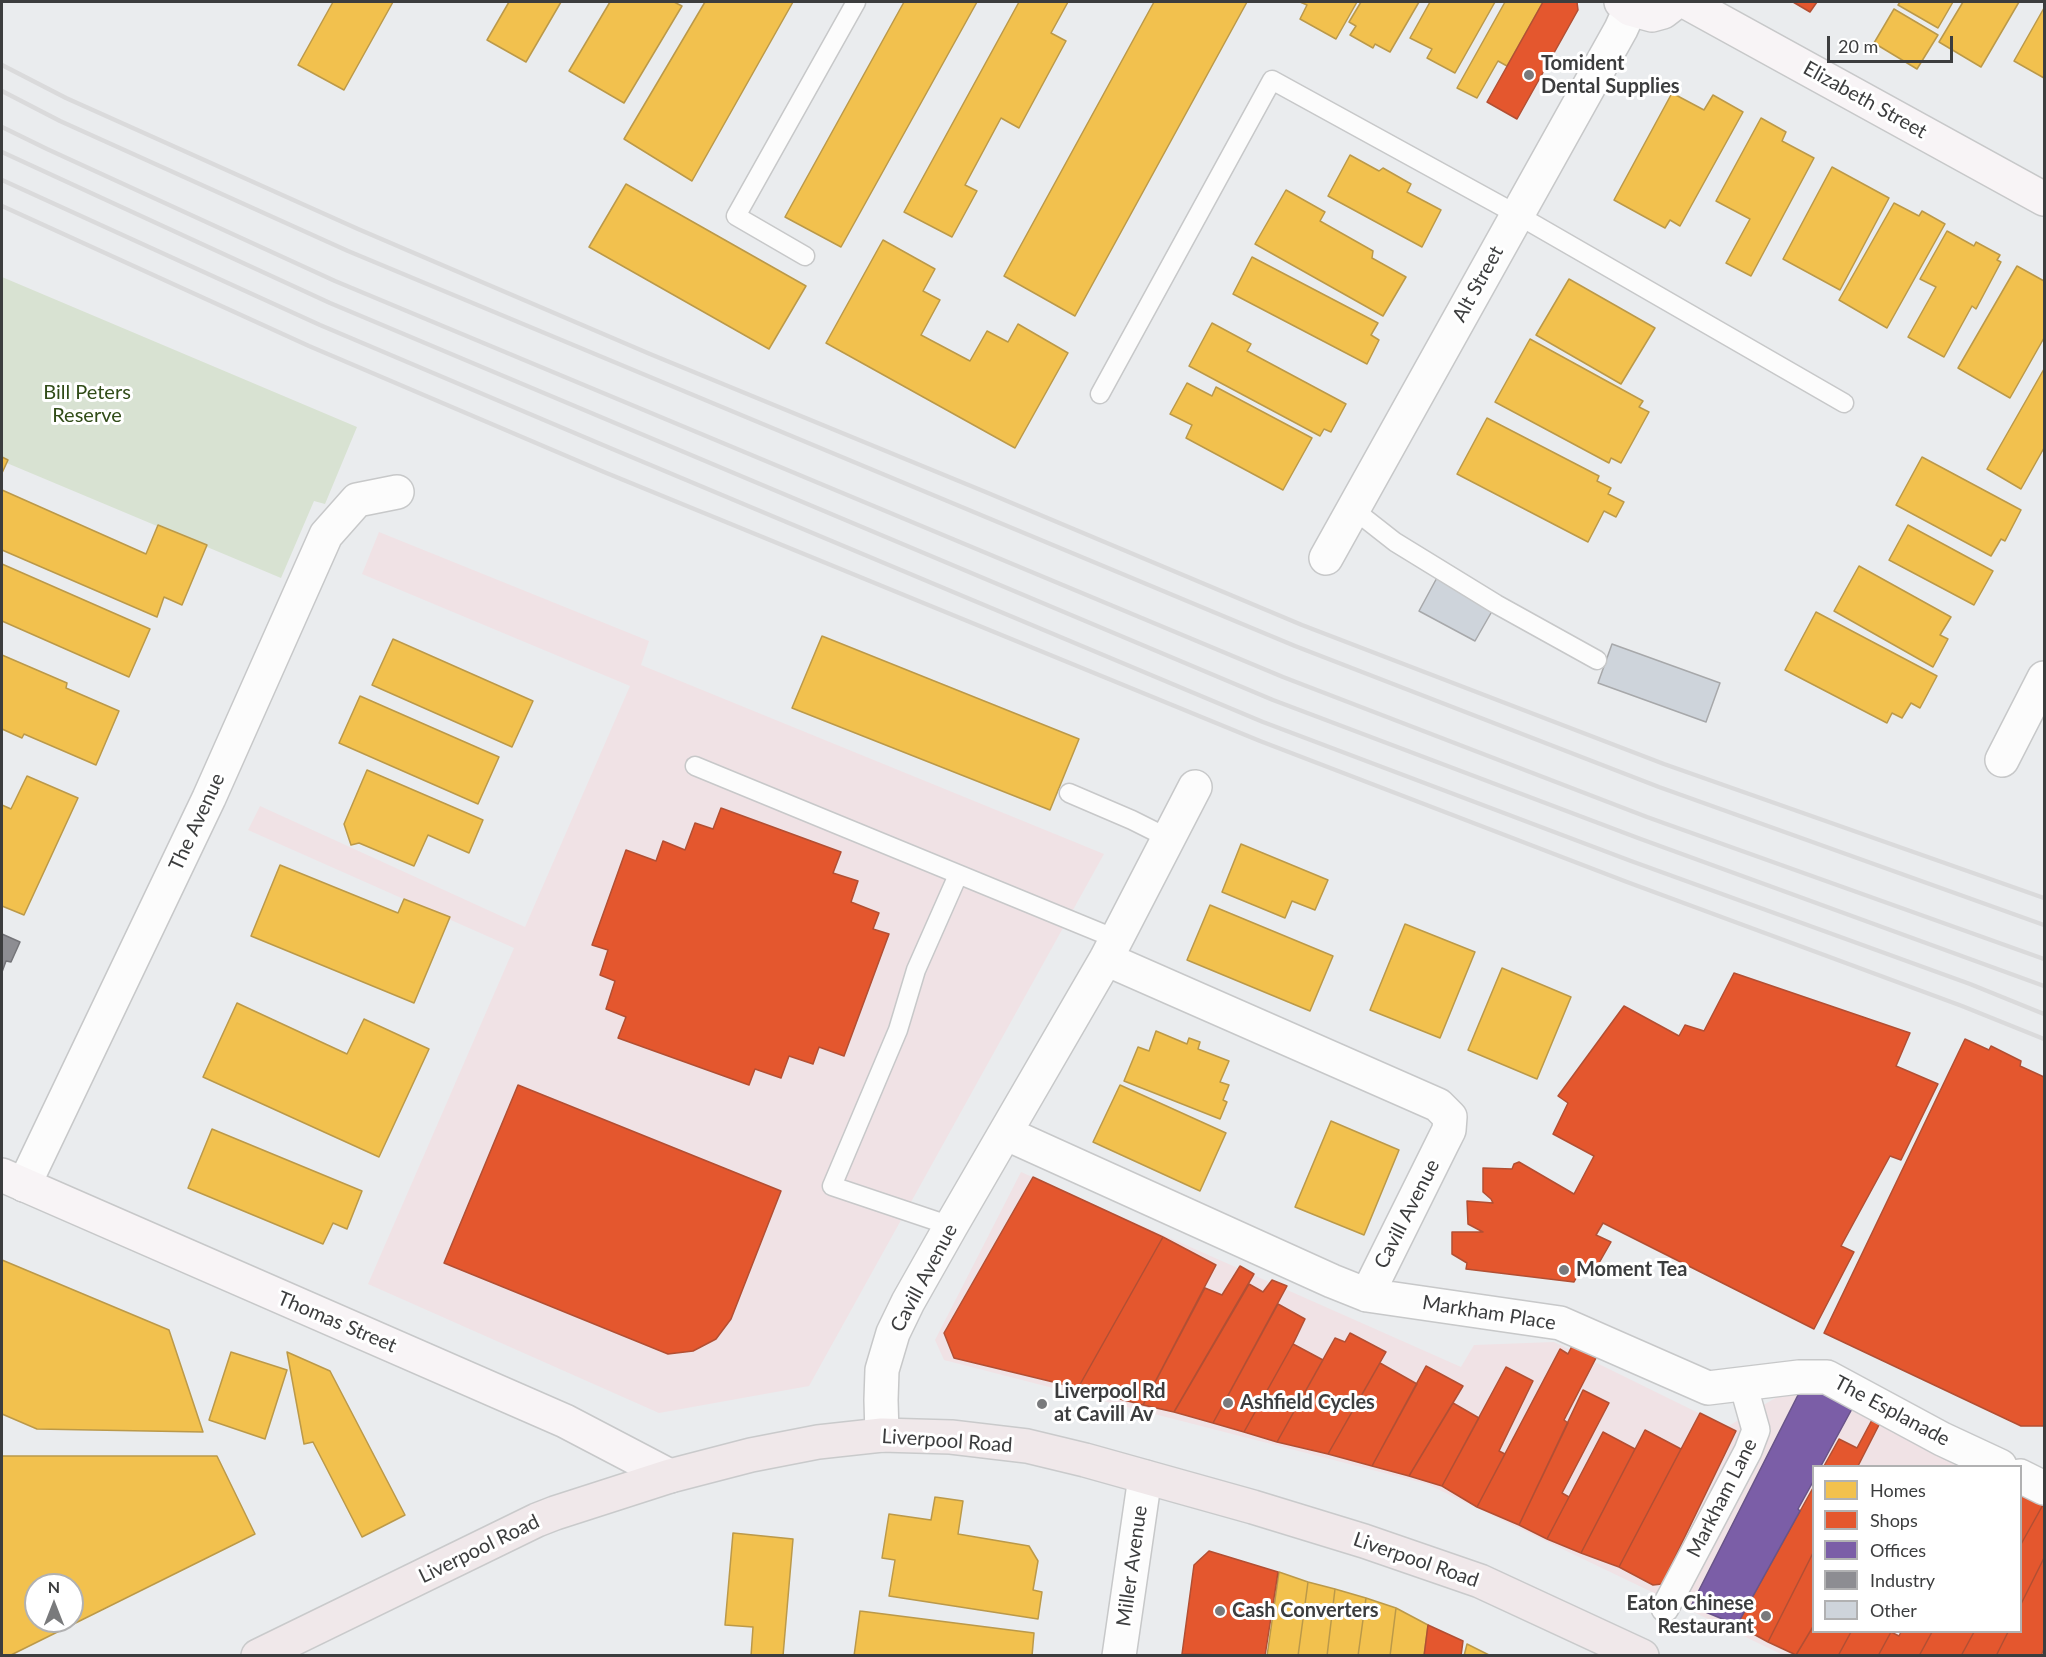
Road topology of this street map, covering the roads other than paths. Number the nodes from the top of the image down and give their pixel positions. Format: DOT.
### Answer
graph roads {
  1 [pos="856,2"];
  2 [pos="1676,2"];
  3 [pos="1686,2"];
  4 [pos="1626,5"];
  5 [pos="2044,199"];
  6 [pos="1516,214"];
  7 [pos="805,256"];
  8 [pos="1100,394"];
  9 [pos="1844,403"];
  10 [pos="397,492"];
  11 [pos="1353,509"];
  12 [pos="1326,558"];
  13 [pos="1598,660"];
  14 [pos="2044,678"];
  15 [pos="2002,760"];
  16 [pos="695,766"];
  17 [pos="1195,787"];
  18 [pos="1070,793"];
  19 [pos="1168,838"];
  20 [pos="958,875"];
  21 [pos="1111,949"];
  22 [pos="1005,1133"];
  23 [pos="13,1180"];
  24 [pos="951,1226"];
  25 [pos="1367,1295"];
  26 [pos="1743,1384"];
  27 [pos="882,1435"];
  28 [pos="1996,1465"];
  29 [pos="670,1476"];
  30 [pos="1145,1477"];
  31 [pos="2022,1477"];
  32 [pos="2044,1488"];
  33 [pos="1665,1608"];
  34 [pos="258,1656"];
  35 [pos="1119,1656"];
  36 [pos="1642,1656"];
  1 -- 7 [label="lane"];
  2 -- 4 [label="main road"];
  3 -- 5 [label="main road, Elizabeth Street"];
  4 -- 6 [label="street, Alt Street"];
  6 -- 8 [label="lane"];
  6 -- 9 [label="lane"];
  6 -- 11 [label="street, Alt Street"];
  10 -- 23 [label="street, The Avenue"];
  11 -- 12 [label="street, Alt Street"];
  11 -- 13 [label="lane"];
  14 -- 15 [label="street"];
  16 -- 20 [label="lane"];
  17 -- 19 [label="street, Cavill Avenue"];
  18 -- 19 [label="lane"];
  19 -- 21 [label="street, Cavill Avenue"];
  20 -- 21 [label="lane"];
  20 -- 24 [label="lane"];
  21 -- 22 [label="street, Cavill Avenue"];
  21 -- 25 [label="street, Cavill Avenue"];
  22 -- 24 [label="street, Cavill Avenue"];
  22 -- 25 [label="street"];
  23 -- 29 [label="main road, Thomas Street"];
  24 -- 27 [label="street, Cavill Avenue"];
  25 -- 26 [label="street, Markham Place"];
  26 -- 28 [label="street, The Esplanade"];
  26 -- 33 [label="street, Markham Lane"];
  27 -- 29 [label="highway, Liverpool Road"];
  27 -- 30 [label="highway, Liverpool Road"];
  29 -- 34 [label="highway, Liverpool Road"];
  30 -- 35 [label="street, Miller Avenue"];
  30 -- 36 [label="highway, Liverpool Road"];
  31 -- 32 [label="street"];
}
